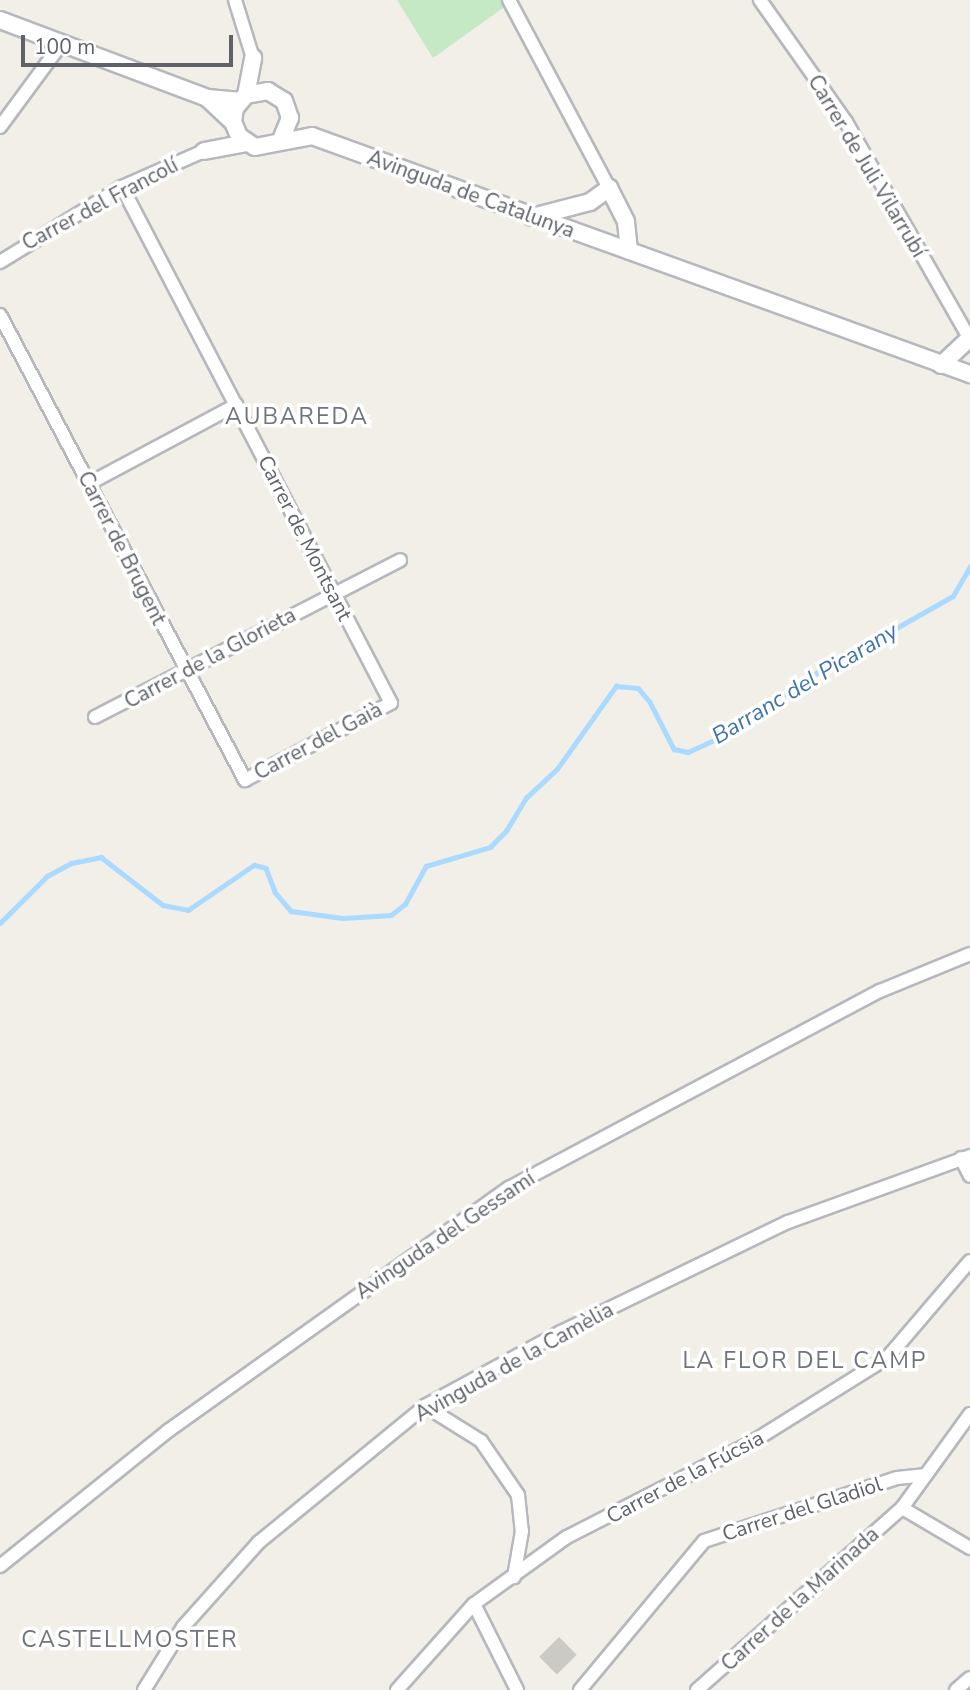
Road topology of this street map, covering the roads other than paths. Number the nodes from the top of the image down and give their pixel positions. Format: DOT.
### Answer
graph roads {
  1 [pos="235,0"];
  2 [pos="509,0"];
  3 [pos="760,0"];
  4 [pos="0,20"];
  5 [pos="62,43"];
  6 [pos="253,58"];
  7 [pos="268,91"];
  8 [pos="207,98"];
  9 [pos="242,98"];
  10 [pos="289,110"];
  11 [pos="234,125"];
  12 [pos="0,127"];
  13 [pos="312,136"];
  14 [pos="281,140"];
  15 [pos="247,143"];
  16 [pos="204,151"];
  17 [pos="122,187"];
  18 [pos="609,188"];
  19 [pos="590,202"];
  20 [pos="532,217"];
  21 [pos="626,222"];
  22 [pos="629,251"];
  23 [pos="0,262"];
  24 [pos="0,315"];
  25 [pos="969,337"];
  26 [pos="941,365"];
  27 [pos="970,374"];
  28 [pos="236,405"];
  29 [pos="90,482"];
  30 [pos="400,560"];
  31 [pos="333,592"];
  32 [pos="186,672"];
  33 [pos="391,703"];
  34 [pos="95,717"];
  35 [pos="245,780"];
  36 [pos="970,954"];
  37 [pos="966,1157"];
  38 [pos="970,1176"];
  39 [pos="970,1261"];
  40 [pos="425,1406"];
  41 [pos="970,1414"];
  42 [pos="926,1475"];
  43 [pos="902,1508"];
  44 [pos="970,1548"];
  45 [pos="0,1566"];
  46 [pos="514,1577"];
  47 [pos="474,1604"];
  48 [pos="970,1678"];
  49 [pos="144,1690"];
  50 [pos="397,1690"];
  51 [pos="517,1690"];
  52 [pos="580,1690"];
  53 [pos="697,1690"];
  54 [pos="956,1690"];
  1 -- 6 [label="street"];
  2 -- 18 [label="street"];
  3 -- 25 [label="street, Carrer de Juli Vilarrubí"];
  4 -- 5 [label="street"];
  5 -- 8 [label="street"];
  5 -- 12 [label="street"];
  6 -- 7 [label="street"];
  6 -- 9 [label="street"];
  7 -- 9 [label="street"];
  7 -- 10 [label="street"];
  8 -- 9 [label="street"];
  8 -- 11 [label="street"];
  9 -- 11 [label="street"];
  10 -- 13 [label="street"];
  10 -- 14 [label="street"];
  11 -- 15 [label="street"];
  11 -- 16 [label="street"];
  13 -- 14 [label="street"];
  13 -- 20 [label="street, Avinguda de Catalunya"];
  14 -- 15 [label="street"];
  15 -- 16 [label="street"];
  16 -- 17 [label="street, Carrer del Francolí"];
  17 -- 23 [label="street, Carrer del Francolí"];
  17 -- 28 [label="street, Carrer de Montsant"];
  18 -- 19 [label="street"];
  18 -- 21 [label="street"];
  19 -- 20 [label="street"];
  19 -- 21 [label="street"];
  20 -- 22 [label="street, Avinguda de Catalunya"];
  21 -- 22 [label="street"];
  22 -- 26 [label="street, Avinguda de Catalunya"];
  24 -- 29 [label="street, Carrer de Brugent"];
  25 -- 26 [label="street"];
  26 -- 27 [label="street, Avinguda de Catalunya"];
  28 -- 29 [label="street"];
  28 -- 31 [label="street, Carrer de Montsant"];
  29 -- 32 [label="street, Carrer de Brugent"];
  30 -- 31 [label="street, Carrer de la Glorieta"];
  31 -- 32 [label="street, Carrer de la Glorieta"];
  31 -- 33 [label="street, Carrer de Montsant"];
  32 -- 34 [label="street, Carrer de la Glorieta"];
  32 -- 35 [label="street, Carrer de Brugent"];
  33 -- 35 [label="street, Carrer del Gaià"];
  36 -- 45 [label="street, Avinguda del Gessamí"];
  37 -- 38 [label="street"];
  37 -- 40 [label="street, Avinguda de la Camèlia"];
  39 -- 46 [label="street, Carrer de la Fúcsia"];
  40 -- 46 [label="street"];
  40 -- 49 [label="street, Avinguda de la Camèlia"];
  41 -- 42 [label="street, Carrer de la Marinada"];
  42 -- 43 [label="street, Carrer de la Marinada"];
  42 -- 52 [label="street, Carrer del Gladiol"];
  43 -- 44 [label="street"];
  43 -- 53 [label="street, Carrer de la Marinada"];
  46 -- 47 [label="street, Carrer de la Fúcsia"];
  47 -- 50 [label="street, Carrer de la Fúcsia"];
  47 -- 51 [label="street"];
  48 -- 54 [label="street"];
}
